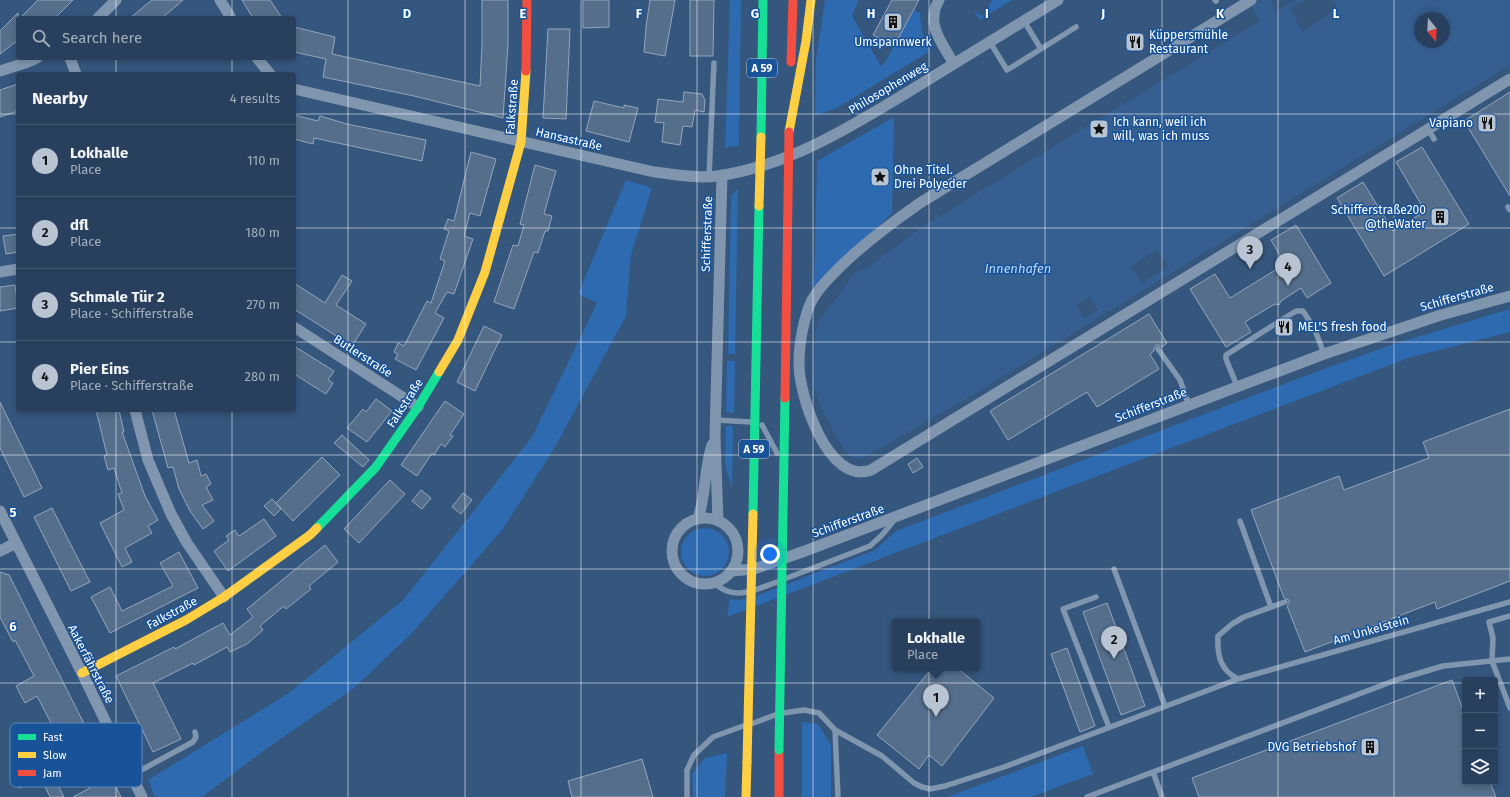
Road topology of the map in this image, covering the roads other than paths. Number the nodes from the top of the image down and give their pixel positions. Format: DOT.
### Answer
graph roads {
  1 [pos="116,0"];
  2 [pos="220,0"];
  3 [pos="526,0"];
  4 [pos="763,0"];
  5 [pos="793,0"];
  6 [pos="811,0"];
  7 [pos="939,0"];
  8 [pos="1058,0"];
  9 [pos="1250,1"];
  10 [pos="100,16"];
  11 [pos="230,16"];
  12 [pos="1024,21"];
  13 [pos="1076,27"];
  14 [pos="990,42"];
  15 [pos="1041,49"];
  16 [pos="32,60"];
  17 [pos="71,60"];
  18 [pos="259,60"];
  19 [pos="714,63"];
  20 [pos="954,64"];
  21 [pos="0,71"];
  22 [pos="75,72"];
  23 [pos="268,72"];
  24 [pos="1510,79"];
  25 [pos="296,89"];
  26 [pos="1428,129"];
  27 [pos="789,132"];
  28 [pos="1434,139"];
  29 [pos="521,142"];
  30 [pos="710,176"];
  31 [pos="722,176"];
  32 [pos="16,269"];
  33 [pos="0,272"];
  34 [pos="1510,296"];
  35 [pos="296,328"];
  36 [pos="1158,349"];
  37 [pos="1324,354"];
  38 [pos="1237,386"];
  39 [pos="1189,405"];
  40 [pos="418,407"];
  41 [pos="136,412"];
  42 [pos="716,420"];
  43 [pos="715,436"];
  44 [pos="790,491"];
  45 [pos="0,511"];
  46 [pos="896,518"];
  47 [pos="698,519"];
  48 [pos="718,521"];
  49 [pos="1240,521"];
  50 [pos="16,543"];
  51 [pos="0,551"];
  52 [pos="738,551"];
  53 [pos="804,552"];
  54 [pos="1114,569"];
  55 [pos="732,571"];
  56 [pos="714,583"];
  57 [pos="224,597"];
  58 [pos="1096,597"];
  59 [pos="1284,602"];
  60 [pos="1510,602"];
  61 [pos="1271,607"];
  62 [pos="1510,616"];
  63 [pos="1510,659"];
  64 [pos="1492,661"];
  65 [pos="82,673"];
  66 [pos="1238,679"];
  67 [pos="1165,706"];
  68 [pos="1510,708"];
  69 [pos="107,723"];
  70 [pos="1109,727"];
  71 [pos="835,730"];
  72 [pos="195,732"];
  73 [pos="142,770"];
  74 [pos="1153,772"];
  75 [pos="137,787"];
  76 [pos="142,797"];
  77 [pos="687,797"];
  78 [pos="746,797"];
  79 [pos="779,797"];
  80 [pos="838,797"];
  81 [pos="1087,797"];
  82 [pos="1162,797"];
  1 -- 10 [label="street"];
  2 -- 11 [label="street"];
  3 -- 29 [label="main road, Falkstraße"];
  4 -- 78 [label="main road, A 59, bridge"];
  5 -- 27 [label="main road, A 59"];
  6 -- 27 [label="main road"];
  7 -- 20 [label="street"];
  8 -- 12 [label="street, Philosophenweg"];
  9 -- 26 [label="street"];
  12 -- 14 [label="street, Philosophenweg"];
  12 -- 15 [label="lane"];
  13 -- 15 [label="lane"];
  14 -- 15 [label="lane"];
  14 -- 20 [label="street, Philosophenweg"];
  16 -- 21 [label="street"];
  17 -- 22 [label="street"];
  18 -- 23 [label="street"];
  19 -- 30 [label="lane"];
  20 -- 31 [label="street, Philosophenweg"];
  24 -- 26 [label="street"];
  25 -- 29 [label="street, Hansastraße"];
  26 -- 28 [label="lane"];
  27 -- 79 [label="main road, A 59, bridge"];
  29 -- 30 [label="street, Hansastraße"];
  29 -- 40 [label="main road, Falkstraße"];
  30 -- 31 [label="street, Hansastraße"];
  31 -- 42 [label="street, Schifferstraße"];
  32 -- 33 [label="street"];
  34 -- 37 [label="street, Schifferstraße"];
  35 -- 40 [label="street, Butlerstraße"];
  36 -- 39 [label="lane"];
  37 -- 38 [label="street, Schifferstraße"];
  37 -- 38 [label="lane"];
  38 -- 39 [label="street, Schifferstraße"];
  39 -- 46 [label="street, Schifferstraße"];
  40 -- 57 [label="main road, Falkstraße"];
  41 -- 57 [label="street"];
  42 -- 43 [label="street, Schifferstraße"];
  42 -- 44 [label="lane"];
  43 -- 47 [label="street, Schifferstraße"];
  43 -- 48 [label="street, Schifferstraße"];
  45 -- 50 [label="street, Aakerfährstraße"];
  46 -- 53 [label="street, Schifferstraße"];
  46 -- 56 [label="lane"];
  47 -- 48 [label="street"];
  47 -- 56 [label="street"];
  48 -- 52 [label="street"];
  49 -- 61 [label="lane"];
  50 -- 51 [label="street"];
  50 -- 65 [label="street, Aakerfährstraße"];
  52 -- 53 [label="street, Schifferstraße"];
  52 -- 55 [label="street"];
  53 -- 55 [label="street, Schifferstraße"];
  54 -- 67 [label="lane"];
  55 -- 56 [label="street, Schifferstraße"];
  57 -- 65 [label="main road, Falkstraße"];
  58 -- 70 [label="lane"];
  59 -- 61 [label="lane"];
  60 -- 66 [label="lane, Am Unkelstein"];
  61 -- 66 [label="lane"];
  62 -- 64 [label="lane"];
  63 -- 64 [label="lane"];
  64 -- 68 [label="lane"];
  64 -- 74 [label="lane"];
  65 -- 69 [label="street, Aakerfährstraße"];
  66 -- 67 [label="lane, Am Unkelstein"];
  67 -- 70 [label="lane, Am Unkelstein"];
  70 -- 71 [label="lane, Am Unkelstein"];
  71 -- 77 [label="lane, Am Unkelstein"];
  71 -- 80 [label="lane"];
  72 -- 73 [label="lane"];
  74 -- 81 [label="lane"];
  74 -- 82 [label="lane"];
  75 -- 76 [label="street, Aakerfährstraße"];
}
